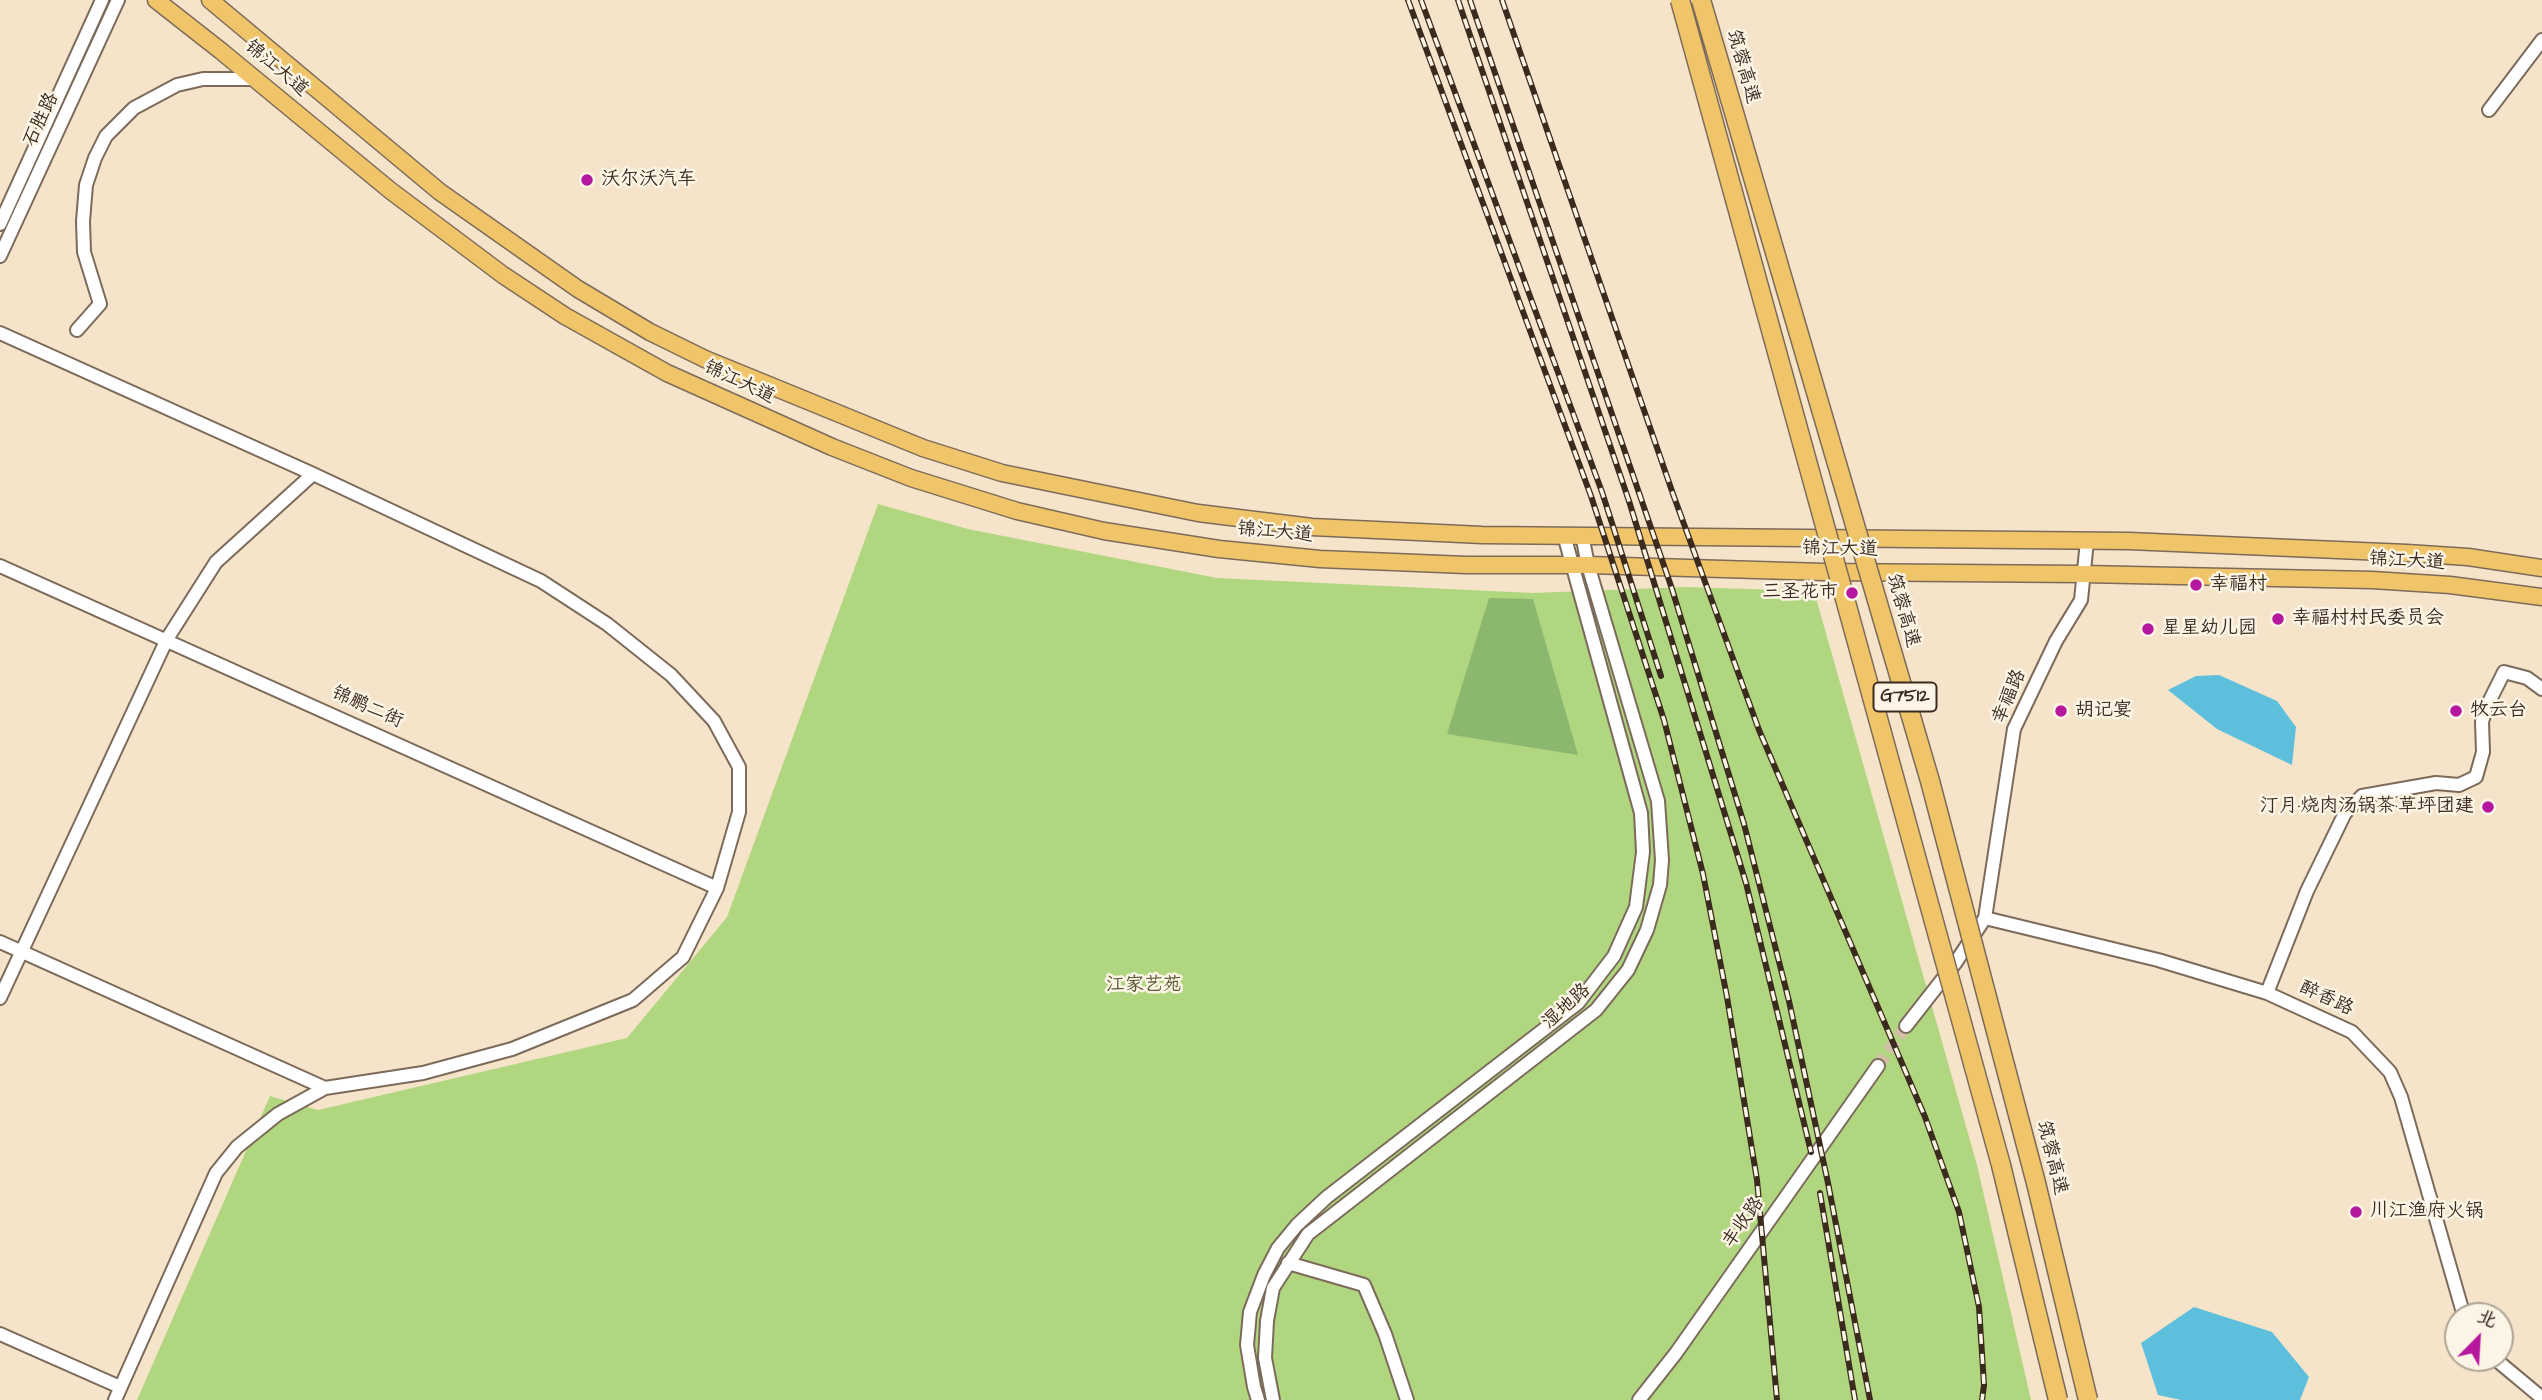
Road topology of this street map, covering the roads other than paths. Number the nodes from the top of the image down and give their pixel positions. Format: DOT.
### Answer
graph roads {
  1 [pos="103,0"];
  2 [pos="118,0"];
  3 [pos="156,0"];
  4 [pos="210,0"];
  5 [pos="1680,0"];
  6 [pos="1701,0"];
  7 [pos="2542,40"];
  8 [pos="254,79"];
  9 [pos="2489,110"];
  10 [pos="0,224"];
  11 [pos="0,256"];
  12 [pos="77,330"];
  13 [pos="0,333"];
  14 [pos="313,474"];
  15 [pos="1564,535"];
  16 [pos="1582,535"];
  17 [pos="2087,541"];
  18 [pos="1571,565"];
  19 [pos="1588,565"];
  20 [pos="0,566"];
  21 [pos="2542,568"];
  22 [pos="2083,573"];
  23 [pos="2542,597"];
  24 [pos="167,639"];
  25 [pos="2542,689"];
  26 [pos="717,888"];
  27 [pos="1985,918"];
  28 [pos="0,942"];
  29 [pos="21,951"];
  30 [pos="2267,993"];
  31 [pos="0,998"];
  32 [pos="1906,1026"];
  33 [pos="1878,1066"];
  34 [pos="1491,1072"];
  35 [pos="1501,1085"];
  36 [pos="325,1088"];
  37 [pos="1274,1256"];
  38 [pos="1289,1262"];
  39 [pos="2460,1302"];
  40 [pos="0,1334"];
  41 [pos="2511,1372"];
  42 [pos="120,1387"];
  43 [pos="2542,1398"];
  44 [pos="115,1400"];
  45 [pos="1258,1400"];
  46 [pos="1273,1400"];
  47 [pos="1407,1400"];
  48 [pos="1639,1400"];
  49 [pos="2058,1400"];
  50 [pos="2088,1400"];
  1 -- 10 [label="street"];
  2 -- 11 [label="street, 石胜路"];
  3 -- 8 [label="main road, 锦江大道"];
  4 -- 15 [label="main road, 锦江大道"];
  5 -- 49 [label="highway, G7512, bridge"];
  6 -- 50 [label="highway, 筑蓉高速 / G7512, bridge"];
  7 -- 9 [label="street"];
  8 -- 12 [label="street"];
  8 -- 18 [label="main road, 锦江大道"];
  13 -- 14 [label="street"];
  14 -- 24 [label="street"];
  14 -- 26 [label="street"];
  15 -- 16 [label="main road, 锦江大道"];
  15 -- 18 [label="street, 湿地路"];
  16 -- 17 [label="main road, 锦江大道"];
  16 -- 19 [label="street, 湿地路"];
  17 -- 21 [label="main road, 锦江大道"];
  17 -- 22 [label="street, 幸福路"];
  18 -- 19 [label="main road, 锦江大道"];
  18 -- 34 [label="street, 湿地路"];
  19 -- 22 [label="main road, 锦江大道"];
  19 -- 35 [label="street, 湿地路"];
  20 -- 24 [label="street, 锦鹏二街"];
  22 -- 23 [label="main road, 锦江大道"];
  22 -- 27 [label="street, 幸福路"];
  24 -- 26 [label="street, 锦鹏二街"];
  24 -- 29 [label="street"];
  25 -- 30 [label="street"];
  26 -- 36 [label="street"];
  27 -- 30 [label="street, 醉香路"];
  27 -- 32 [label="street"];
  28 -- 29 [label="street"];
  29 -- 31 [label="street"];
  29 -- 36 [label="street"];
  30 -- 39 [label="street, 醉香路"];
  33 -- 48 [label="street, 丰收路"];
  34 -- 35 [label="street"];
  34 -- 37 [label="street, 湿地路"];
  35 -- 38 [label="street, 湿地路"];
  36 -- 42 [label="street"];
  37 -- 38 [label="street"];
  37 -- 45 [label="street, 湿地路"];
  38 -- 46 [label="street, 湿地路"];
  38 -- 47 [label="street"];
  40 -- 42 [label="street"];
  41 -- 43 [label="street"];
  42 -- 44 [label="street"];
}
